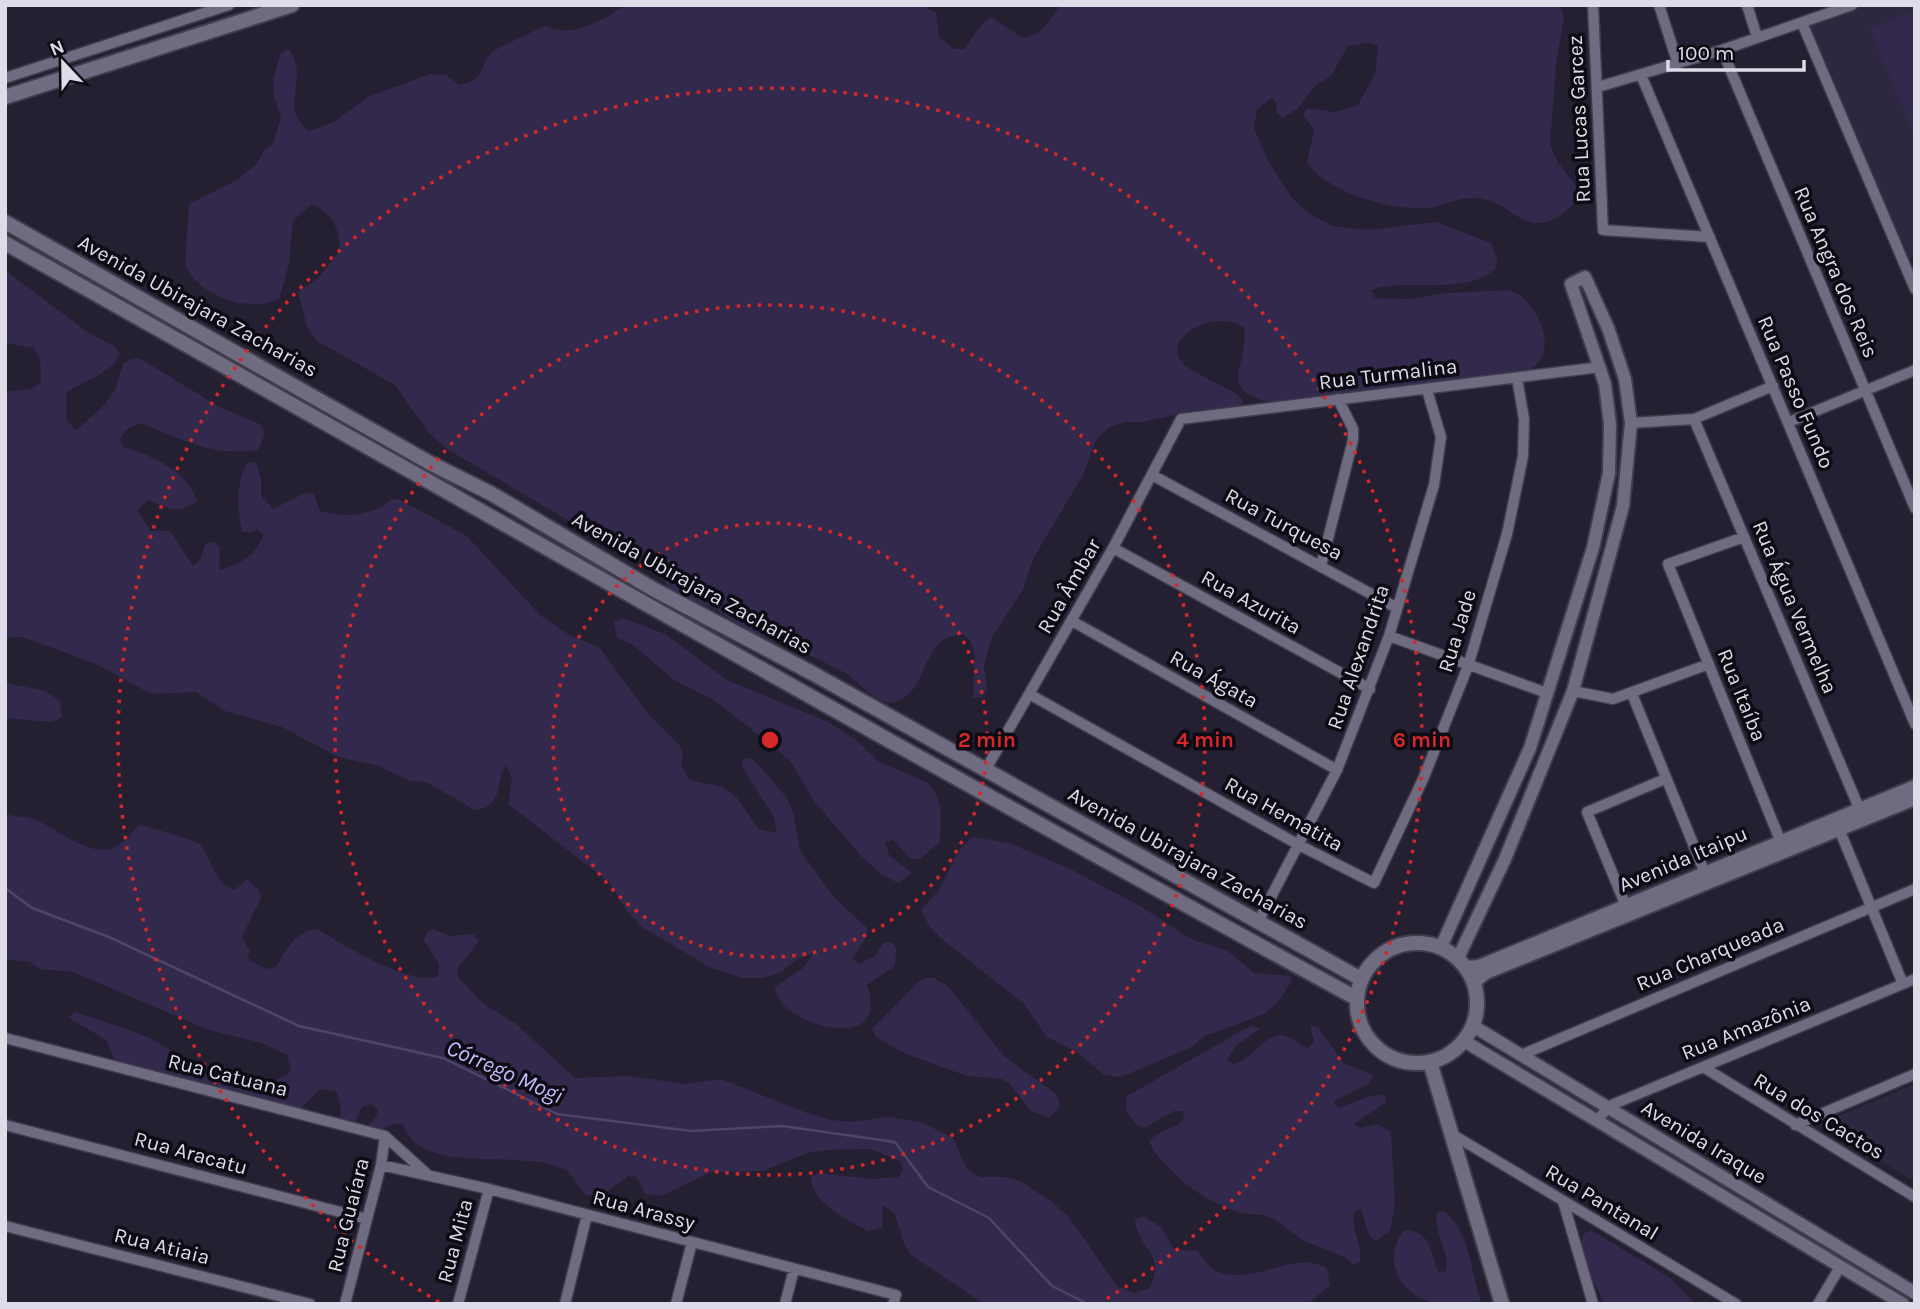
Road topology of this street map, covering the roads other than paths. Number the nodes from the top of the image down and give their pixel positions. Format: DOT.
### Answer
graph roads {
  1 [pos="229,5"];
  2 [pos="292,5"];
  3 [pos="1593,5"];
  4 [pos="1659,5"];
  5 [pos="1747,5"];
  6 [pos="1852,5"];
  7 [pos="1838,8"];
  8 [pos="207,9"];
  9 [pos="1802,23"];
  10 [pos="1757,37"];
  11 [pos="1722,50"];
  12 [pos="1678,64"];
  13 [pos="1642,75"];
  14 [pos="5,78"];
  15 [pos="1598,87"];
  16 [pos="5,97"];
  17 [pos="5,222"];
  18 [pos="1710,237"];
  19 [pos="5,243"];
  20 [pos="1910,265"];
  21 [pos="1915,289"];
  22 [pos="1600,367"];
  23 [pos="1915,370"];
  24 [pos="1517,378"];
  25 [pos="1773,386"];
  26 [pos="1427,390"];
  27 [pos="1865,390"];
  28 [pos="1338,399"];
  29 [pos="1181,419"];
  30 [pos="1695,419"];
  31 [pos="1789,422"];
  32 [pos="1631,424"];
  33 [pos="1152,475"];
  34 [pos="1915,508"];
  35 [pos="1744,537"];
  36 [pos="1113,548"];
  37 [pos="1321,566"];
  38 [pos="1397,608"];
  39 [pos="1072,621"];
  40 [pos="1570,621"];
  41 [pos="1589,635"];
  42 [pos="1389,636"];
  43 [pos="1709,664"];
  44 [pos="1468,666"];
  45 [pos="1370,690"];
  46 [pos="1573,691"];
  47 [pos="1547,693"];
  48 [pos="1029,694"];
  49 [pos="1632,694"];
  50 [pos="1915,724"];
  51 [pos="1527,755"];
  52 [pos="1544,763"];
  53 [pos="986,769"];
  54 [pos="1337,770"];
  55 [pos="1665,779"];
  56 [pos="1915,786"];
  57 [pos="1915,799"];
  58 [pos="1862,815"];
  59 [pos="1837,825"];
  60 [pos="1780,840"];
  61 [pos="1298,845"];
  62 [pos="1706,876"];
  63 [pos="1374,883"];
  64 [pos="1915,889"];
  65 [pos="1871,908"];
  66 [pos="1627,909"];
  67 [pos="1258,922"];
  68 [pos="1441,947"];
  69 [pos="1462,962"];
  70 [pos="1361,979"];
  71 [pos="1915,979"];
  72 [pos="1474,983"];
  73 [pos="1903,984"];
  74 [pos="1356,998"];
  75 [pos="1473,1026"];
  76 [pos="5,1038"];
  77 [pos="1464,1041"];
  78 [pos="1521,1055"];
  79 [pos="1430,1062"];
  80 [pos="1703,1067"];
  81 [pos="1915,1074"];
  82 [pos="1609,1106"];
  83 [pos="1598,1120"];
  84 [pos="5,1125"];
  85 [pos="1795,1125"];
  86 [pos="1450,1132"];
  87 [pos="385,1136"];
  88 [pos="382,1164"];
  89 [pos="427,1174"];
  90 [pos="489,1189"];
  91 [pos="1915,1197"];
  92 [pos="1563,1201"];
  93 [pos="587,1215"];
  94 [pos="367,1219"];
  95 [pos="5,1226"];
  96 [pos="692,1242"];
  97 [pos="1840,1267"];
  98 [pos="794,1269"];
  99 [pos="1915,1293"];
  100 [pos="895,1299"];
  101 [pos="310,1304"];
  102 [pos="345,1304"];
  103 [pos="458,1304"];
  104 [pos="565,1304"];
  105 [pos="676,1304"];
  106 [pos="785,1304"];
  107 [pos="1502,1304"];
  108 [pos="1593,1304"];
  109 [pos="1736,1304"];
  110 [pos="1818,1304"];
  111 [pos="1903,1304"];
  1 -- 8 [label="street"];
  2 -- 16 [label="main road"];
  3 -- 15 [label="street, Rua Lucas Garcez"];
  4 -- 12 [label="street"];
  5 -- 10 [label="street"];
  6 -- 7 [label="street"];
  7 -- 9 [label="street"];
  8 -- 14 [label="street"];
  9 -- 10 [label="street"];
  9 -- 20 [label="street"];
  10 -- 11 [label="street"];
  11 -- 12 [label="street"];
  11 -- 27 [label="street, Rua Angra dos Reis"];
  12 -- 13 [label="street"];
  13 -- 15 [label="street"];
  13 -- 18 [label="street, Rua Passo Fundo"];
  15 -- 18 [label="street, Rua Lucas Garcez"];
  17 -- 53 [label="main road, Avenida Ubirajara Zacharias"];
  18 -- 25 [label="street, Rua Passo Fundo"];
  19 -- 74 [label="main road, Avenida Ubirajara Zacharias"];
  20 -- 21 [label="street"];
  22 -- 24 [label="street, Rua Turmalina"];
  22 -- 32 [label="street"];
  22 -- 40 [label="street"];
  23 -- 27 [label="street"];
  24 -- 26 [label="street, Rua Turmalina"];
  24 -- 44 [label="street, Rua Jade"];
  25 -- 30 [label="street"];
  25 -- 31 [label="street, Rua Passo Fundo"];
  26 -- 28 [label="street, Rua Turmalina"];
  26 -- 38 [label="street, Rua Alexandrita"];
  27 -- 31 [label="street"];
  27 -- 34 [label="street, Rua Angra dos Reis"];
  28 -- 29 [label="street, Rua Turmalina"];
  28 -- 37 [label="street"];
  29 -- 33 [label="street, Rua Âmbar"];
  30 -- 32 [label="street"];
  30 -- 35 [label="street, Rua Água Vermelha"];
  31 -- 50 [label="street, Rua Passo Fundo"];
  32 -- 41 [label="street"];
  33 -- 36 [label="street, Rua Âmbar"];
  33 -- 37 [label="street, Rua Turquesa"];
  35 -- 43 [label="street, Rua Itaíba"];
  35 -- 58 [label="street, Rua Água Vermelha"];
  36 -- 39 [label="street, Rua Âmbar"];
  36 -- 45 [label="street, Rua Azurita"];
  37 -- 38 [label="street, Rua Turquesa"];
  38 -- 42 [label="street, Rua Alexandrita"];
  39 -- 48 [label="street, Rua Âmbar"];
  39 -- 54 [label="street, Rua Ágata"];
  40 -- 41 [label="street"];
  40 -- 47 [label="street"];
  41 -- 46 [label="street"];
  42 -- 44 [label="street"];
  42 -- 45 [label="street, Rua Alexandrita"];
  43 -- 49 [label="street"];
  43 -- 60 [label="street, Rua Itaíba"];
  44 -- 47 [label="street"];
  44 -- 63 [label="street, Rua Jade"];
  45 -- 54 [label="street, Rua Alexandrita"];
  46 -- 49 [label="street"];
  46 -- 52 [label="street"];
  47 -- 51 [label="street"];
  48 -- 53 [label="street, Rua Âmbar"];
  48 -- 61 [label="street, Rua Hematita"];
  49 -- 55 [label="street"];
  51 -- 52 [label="street"];
  51 -- 68 [label="street"];
  52 -- 69 [label="street"];
  53 -- 67 [label="main road, Avenida Ubirajara Zacharias"];
  54 -- 61 [label="street, Rua Alexandrita"];
  55 -- 62 [label="street"];
  55 -- 66 [label="street"];
  56 -- 58 [label="street, Avenida Itaipu"];
  57 -- 58 [label="street, Avenida Itaipu"];
  58 -- 59 [label="street, Avenida Itaipu"];
  59 -- 60 [label="street, Avenida Itaipu"];
  59 -- 62 [label="street, Avenida Itaipu"];
  59 -- 65 [label="street"];
  60 -- 62 [label="street, Avenida Itaipu"];
  61 -- 63 [label="street, Rua Hematita"];
  61 -- 67 [label="street, Rua Alexandrita"];
  62 -- 66 [label="street, Avenida Itaipu"];
  64 -- 65 [label="street, Rua Charqueada"];
  65 -- 73 [label="street"];
  65 -- 78 [label="street, Rua Charqueada"];
  66 -- 69 [label="street, Avenida Itaipu"];
  66 -- 72 [label="street, Avenida Itaipu"];
  67 -- 70 [label="main road, Avenida Ubirajara Zacharias"];
  68 -- 69 [label="main road"];
  68 -- 70 [label="main road"];
  69 -- 72 [label="main road"];
  70 -- 74 [label="main road"];
  71 -- 73 [label="street, Rua Amazônia"];
  72 -- 75 [label="main road"];
  73 -- 80 [label="street, Rua Amazônia"];
  74 -- 79 [label="main road"];
  75 -- 77 [label="main road"];
  75 -- 78 [label="street, Avenida Iraque"];
  76 -- 87 [label="street, Rua Catuana"];
  77 -- 79 [label="main road"];
  77 -- 83 [label="street, Avenida Iraque"];
  78 -- 82 [label="street, Avenida Iraque"];
  79 -- 86 [label="main road"];
  80 -- 82 [label="street, Rua Amazônia"];
  80 -- 85 [label="street, Rua dos Cactos"];
  81 -- 85 [label="street"];
  82 -- 83 [label="street, Rua Amazônia"];
  82 -- 99 [label="street, Avenida Iraque"];
  83 -- 97 [label="street, Avenida Iraque"];
  84 -- 94 [label="street, Rua Aracatu"];
  85 -- 91 [label="street, Rua dos Cactos"];
  86 -- 92 [label="street, Rua Pantanal"];
  86 -- 107 [label="main road"];
  87 -- 88 [label="street, Rua Guaíara"];
  87 -- 89 [label="street, Rua Catuana"];
  88 -- 89 [label="street, Rua Arassy"];
  88 -- 94 [label="street, Rua Guaíara"];
  89 -- 90 [label="street, Rua Arassy"];
  90 -- 93 [label="street, Rua Arassy"];
  90 -- 103 [label="street, Rua Mita"];
  92 -- 108 [label="street"];
  92 -- 109 [label="street, Rua Pantanal"];
  93 -- 96 [label="street, Rua Arassy"];
  93 -- 104 [label="street"];
  94 -- 102 [label="street, Rua Guaíara"];
  95 -- 101 [label="street, Rua Atiaia"];
  96 -- 98 [label="street, Rua Arassy"];
  96 -- 105 [label="street"];
  97 -- 110 [label="street"];
  97 -- 111 [label="street, Avenida Iraque"];
  98 -- 100 [label="street, Rua Arassy"];
  98 -- 106 [label="street"];
}
